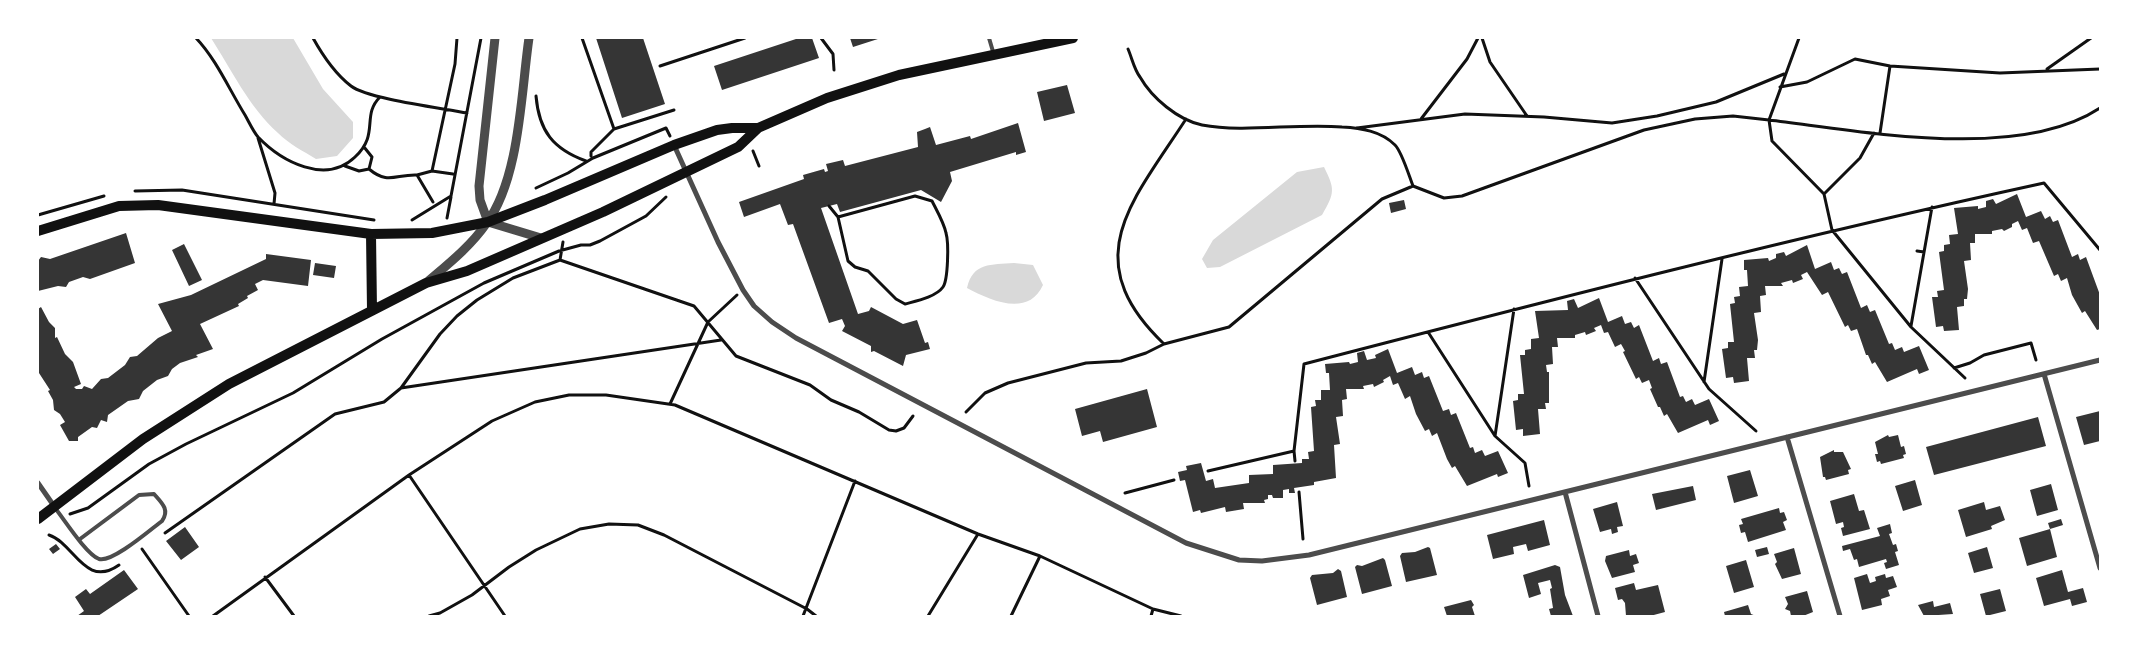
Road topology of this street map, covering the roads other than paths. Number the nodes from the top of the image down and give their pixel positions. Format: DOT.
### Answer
graph roads {
  1 [pos="495,38"];
  2 [pos="529,38"];
  3 [pos="989,38"];
  4 [pos="1073,38"];
  5 [pos="994,55"];
  6 [pos="758,128"];
  7 [pos="674,146"];
  8 [pos="686,172"];
  9 [pos="488,222"];
  10 [pos="38,230"];
  11 [pos="371,234"];
  12 [pos="541,238"];
  13 [pos="426,283"];
  14 [pos="372,310"];
  15 [pos="2100,360"];
  16 [pos="2044,374"];
  17 [pos="1788,437"];
  18 [pos="38,483"];
  19 [pos="1565,492"];
  20 [pos="54,506"];
  21 [pos="38,519"];
  22 [pos="80,539"];
  23 [pos="2100,568"];
  24 [pos="1598,616"];
  25 [pos="1840,616"];
  1 -- 9 [label="street"];
  2 -- 9 [label="street"];
  3 -- 5 [label="lane"];
  4 -- 5 [label="main road"];
  5 -- 6 [label="main road"];
  6 -- 7 [label="main road"];
  6 -- 8 [label="main road"];
  7 -- 8 [label="street"];
  7 -- 9 [label="main road"];
  8 -- 12 [label="main road"];
  8 -- 19 [label="street"];
  9 -- 11 [label="main road"];
  9 -- 12 [label="street"];
  9 -- 13 [label="street"];
  10 -- 11 [label="main road"];
  11 -- 14 [label="main road"];
  12 -- 13 [label="main road"];
  13 -- 14 [label="main road"];
  14 -- 20 [label="main road"];
  15 -- 16 [label="street"];
  16 -- 17 [label="street"];
  16 -- 23 [label="street"];
  17 -- 19 [label="street"];
  17 -- 25 [label="street"];
  18 -- 20 [label="street"];
  19 -- 24 [label="street"];
  20 -- 21 [label="main road"];
  20 -- 22 [label="lane"];
  22 -- 22 [label="lane"];
}
